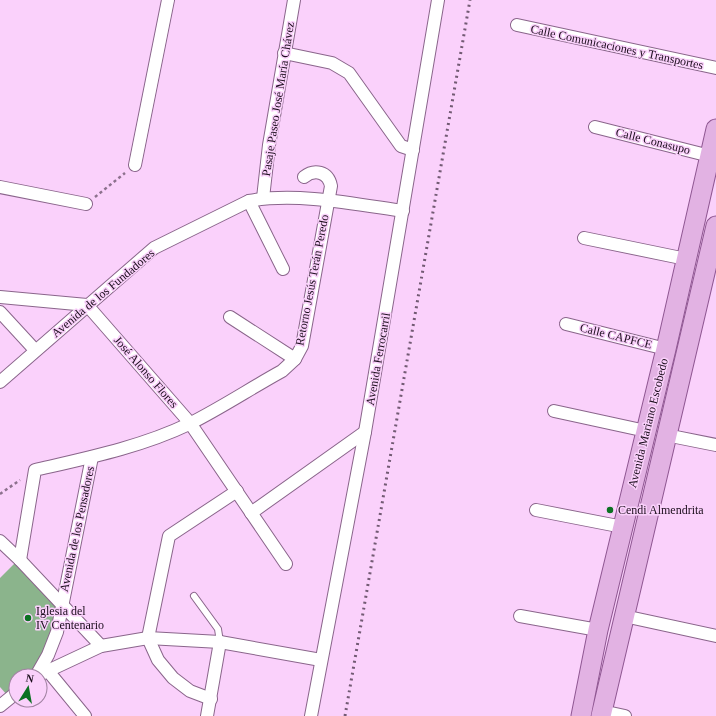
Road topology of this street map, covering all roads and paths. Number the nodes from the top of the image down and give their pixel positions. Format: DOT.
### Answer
graph roads {
  1 [pos="168,0"];
  2 [pos="294,0"];
  3 [pos="438,0"];
  4 [pos="517,25"];
  5 [pos="284,53"];
  6 [pos="716,68"];
  7 [pos="595,127"];
  8 [pos="716,129"];
  9 [pos="413,150"];
  10 [pos="710,156"];
  11 [pos="135,165"];
  12 [pos="304,177"];
  13 [pos="0,187"];
  14 [pos="263,198"];
  15 [pos="327,200"];
  16 [pos="249,201"];
  17 [pos="86,204"];
  18 [pos="403,211"];
  19 [pos="716,226"];
  20 [pos="584,238"];
  21 [pos="686,260"];
  22 [pos="283,269"];
  23 [pos="0,297"];
  24 [pos="87,305"];
  25 [pos="0,312"];
  26 [pos="230,317"];
  27 [pos="566,324"];
  28 [pos="666,349"];
  29 [pos="35,350"];
  30 [pos="295,359"];
  31 [pos="0,382"];
  32 [pos="554,411"];
  33 [pos="190,423"];
  34 [pos="646,431"];
  35 [pos="365,432"];
  36 [pos="666,435"];
  37 [pos="716,445"];
  38 [pos="92,457"];
  39 [pos="35,470"];
  40 [pos="237,491"];
  41 [pos="0,494"];
  42 [pos="536,510"];
  43 [pos="251,513"];
  44 [pos="623,527"];
  45 [pos="0,541"];
  46 [pos="20,560"];
  47 [pos="286,564"];
  48 [pos="194,596"];
  49 [pos="62,604"];
  50 [pos="520,616"];
  51 [pos="624,616"];
  52 [pos="598,630"];
  53 [pos="716,636"];
  54 [pos="148,638"];
  55 [pos="220,642"];
  56 [pos="101,646"];
  57 [pos="321,660"];
  58 [pos="43,668"];
  59 [pos="48,671"];
  60 [pos="48,681"];
  61 [pos="588,684"];
  62 [pos="607,687"];
  63 [pos="211,699"];
  64 [pos="8,700"];
  65 [pos="0,706"];
  66 [pos="601,714"];
  67 [pos="85,716"];
  68 [pos="207,716"];
  69 [pos="311,716"];
  70 [pos="581,716"];
  71 [pos="625,716"];
  1 -- 11 [label="street"];
  2 -- 5 [label="street, Pasaje Paseo José María Chávez"];
  3 -- 9 [label="street, Avenida Ferrocarril"];
  4 -- 6 [label="street, Calle Comunicaciones y Transportes"];
  5 -- 9 [label="street"];
  5 -- 14 [label="street, Pasaje Paseo José María Chávez"];
  7 -- 10 [label="street, Calle Conasupo"];
  8 -- 10 [label="main road, Avenida Mariano Escobedo"];
  9 -- 18 [label="street, Avenida Ferrocarril"];
  10 -- 21 [label="main road, Avenida Mariano Escobedo"];
  11 -- 17 [label="path"];
  12 -- 15 [label="street, Retorno Jesús Terán Peredo"];
  13 -- 17 [label="street"];
  14 -- 15 [label="street, Avenida de los Fundadores"];
  14 -- 16 [label="street, Avenida de los Fundadores"];
  15 -- 18 [label="street, Avenida de los Fundadores"];
  15 -- 30 [label="street, Retorno Jesús Terán Peredo"];
  16 -- 22 [label="street"];
  16 -- 24 [label="street, Avenida de los Fundadores"];
  18 -- 35 [label="street, Avenida Ferrocarril"];
  19 -- 36 [label="main road, Avenida Mariano Escobedo"];
  20 -- 21 [label="street"];
  21 -- 28 [label="main road, Avenida Mariano Escobedo"];
  23 -- 24 [label="street"];
  24 -- 29 [label="street, Avenida de los Fundadores"];
  24 -- 33 [label="street, José Alonso Flores"];
  25 -- 29 [label="street"];
  26 -- 30 [label="street"];
  27 -- 28 [label="street, Calle CAPFCE"];
  28 -- 34 [label="main road, Avenida Mariano Escobedo"];
  29 -- 31 [label="street, Avenida de los Fundadores"];
  30 -- 33 [label="street, Retorno Jesús Terán Peredo"];
  32 -- 34 [label="street"];
  33 -- 38 [label="street, Avenida de los Pensadores"];
  33 -- 40 [label="street, José Alonso Flores"];
  34 -- 44 [label="main road, Avenida Mariano Escobedo"];
  35 -- 43 [label="street"];
  35 -- 57 [label="street, Avenida Ferrocarril"];
  36 -- 37 [label="street"];
  36 -- 51 [label="main road, Avenida Mariano Escobedo"];
  38 -- 39 [label="street"];
  38 -- 49 [label="street, Avenida de los Pensadores"];
  39 -- 41 [label="path"];
  39 -- 46 [label="street"];
  40 -- 43 [label="street, José Alonso Flores"];
  40 -- 54 [label="street"];
  42 -- 44 [label="street"];
  43 -- 47 [label="street, José Alonso Flores"];
  44 -- 52 [label="main road, Avenida Mariano Escobedo"];
  45 -- 46 [label="street"];
  46 -- 49 [label="street"];
  48 -- 55 [label="lane"];
  49 -- 56 [label="street"];
  49 -- 58 [label="street, Avenida de los Pensadores"];
  50 -- 52 [label="street"];
  51 -- 53 [label="street"];
  51 -- 62 [label="main road, Avenida Mariano Escobedo"];
  52 -- 61 [label="main road, Avenida Mariano Escobedo"];
  54 -- 55 [label="street"];
  54 -- 56 [label="street"];
  54 -- 63 [label="street"];
  55 -- 57 [label="street"];
  55 -- 63 [label="street"];
  56 -- 59 [label="street"];
  57 -- 69 [label="street, Avenida Ferrocarril"];
  60 -- 67 [label="street"];
  61 -- 62 [label="main road"];
  61 -- 70 [label="main road, Avenida Mariano Escobedo"];
  62 -- 66 [label="main road, Avenida Mariano Escobedo"];
  63 -- 68 [label="street"];
  64 -- 65 [label="street"];
  66 -- 71 [label="street"];
}
